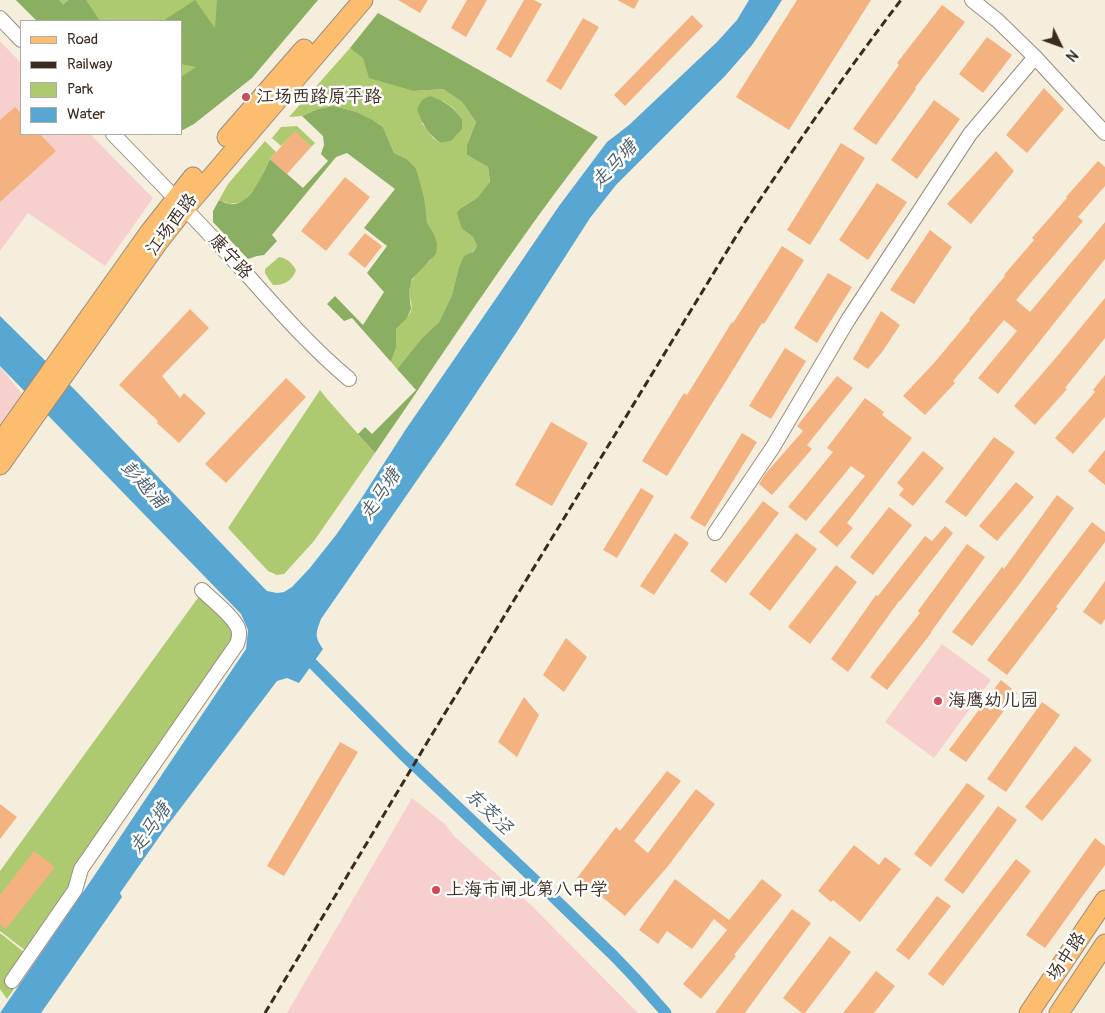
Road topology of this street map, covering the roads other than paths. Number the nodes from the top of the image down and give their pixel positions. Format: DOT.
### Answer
graph roads {
  1 [pos="346,0"];
  2 [pos="362,0"];
  3 [pos="972,0"];
  4 [pos="0,18"];
  5 [pos="20,39"];
  6 [pos="1035,58"];
  7 [pos="1105,133"];
  8 [pos="114,135"];
  9 [pos="180,203"];
  10 [pos="348,379"];
  11 [pos="35,405"];
  12 [pos="0,443"];
  13 [pos="0,465"];
  14 [pos="715,533"];
  15 [pos="202,590"];
  16 [pos="1105,900"];
  17 [pos="1105,944"];
  18 [pos="12,981"];
  19 [pos="1033,1011"];
  20 [pos="1059,1013"];
  1 -- 9 [label="main road, 江场西路"];
  2 -- 9 [label="main road, 江场西路"];
  3 -- 6 [label="street"];
  4 -- 5 [label="street"];
  6 -- 7 [label="street"];
  6 -- 14 [label="street"];
  8 -- 9 [label="street, 康宁路"];
  9 -- 10 [label="street, 康宁路"];
  9 -- 11 [label="main road, 江场西路"];
  11 -- 12 [label="main road, 江场西路"];
  11 -- 13 [label="main road, 江场西路"];
  15 -- 18 [label="street"];
  16 -- 19 [label="main road, 场中路"];
  17 -- 20 [label="main road, 场中路"];
}
